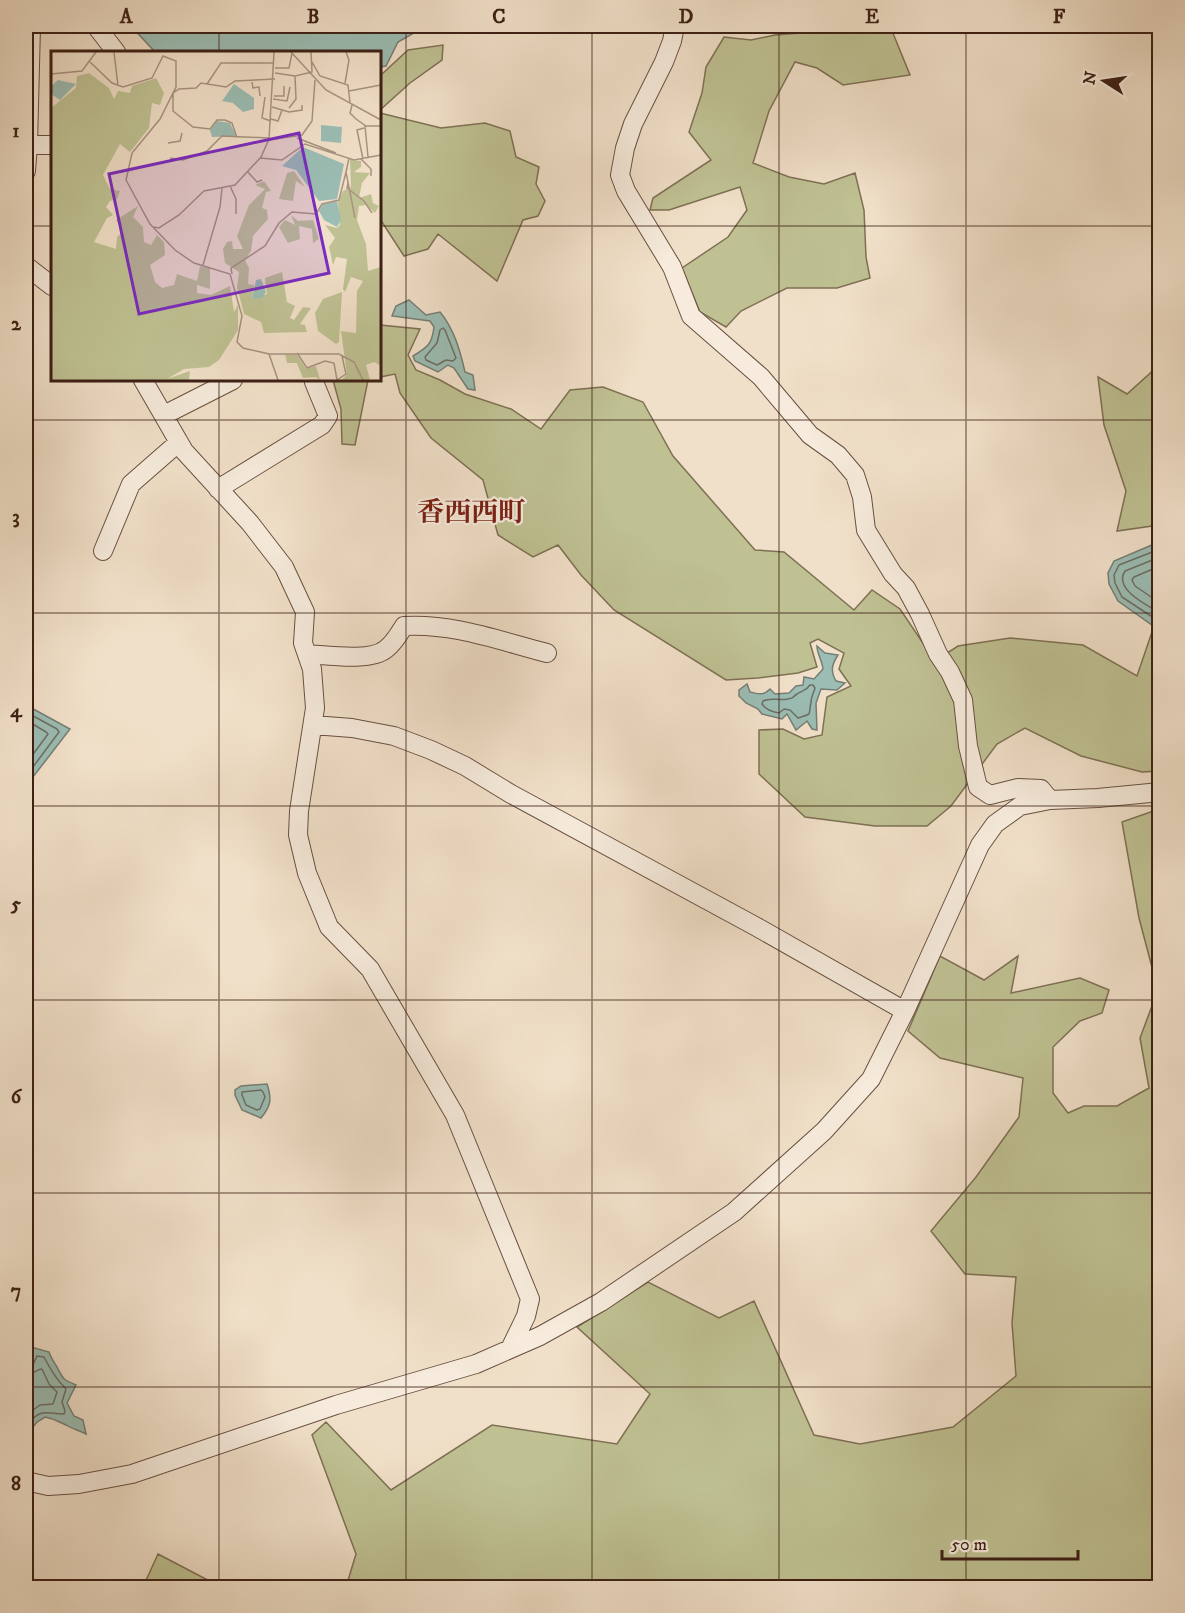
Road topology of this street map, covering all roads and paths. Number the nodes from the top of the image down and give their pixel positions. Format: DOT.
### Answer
graph roads {
  1 [pos="31,26"];
  2 [pos="96,26"];
  3 [pos="675,26"];
  4 [pos="115,51"];
  5 [pos="28,145"];
  6 [pos="51,145"];
  7 [pos="26,171"];
  8 [pos="26,266"];
  9 [pos="51,285"];
  10 [pos="143,381"];
  11 [pos="231,381"];
  12 [pos="314,382"];
  13 [pos="164,415"];
  14 [pos="179,442"];
  15 [pos="218,489"];
  16 [pos="103,551"];
  17 [pos="547,653"];
  18 [pos="307,654"];
  19 [pos="313,725"];
  20 [pos="1160,792"];
  21 [pos="1050,801"];
  22 [pos="905,1011"];
  23 [pos="510,1349"];
  24 [pos="26,1481"];
  1 -- 5 [label="street"];
  2 -- 4 [label="street"];
  3 -- 21 [label="street"];
  5 -- 6 [label="street"];
  5 -- 7 [label="street"];
  8 -- 9 [label="street"];
  10 -- 13 [label="street"];
  11 -- 13 [label="street"];
  12 -- 15 [label="street"];
  13 -- 14 [label="street"];
  14 -- 15 [label="street"];
  14 -- 16 [label="street"];
  15 -- 18 [label="street"];
  17 -- 18 [label="street"];
  18 -- 19 [label="street"];
  19 -- 22 [label="street"];
  19 -- 23 [label="street"];
  20 -- 21 [label="street"];
  21 -- 22 [label="street"];
  22 -- 23 [label="street"];
  23 -- 24 [label="street"];
}
